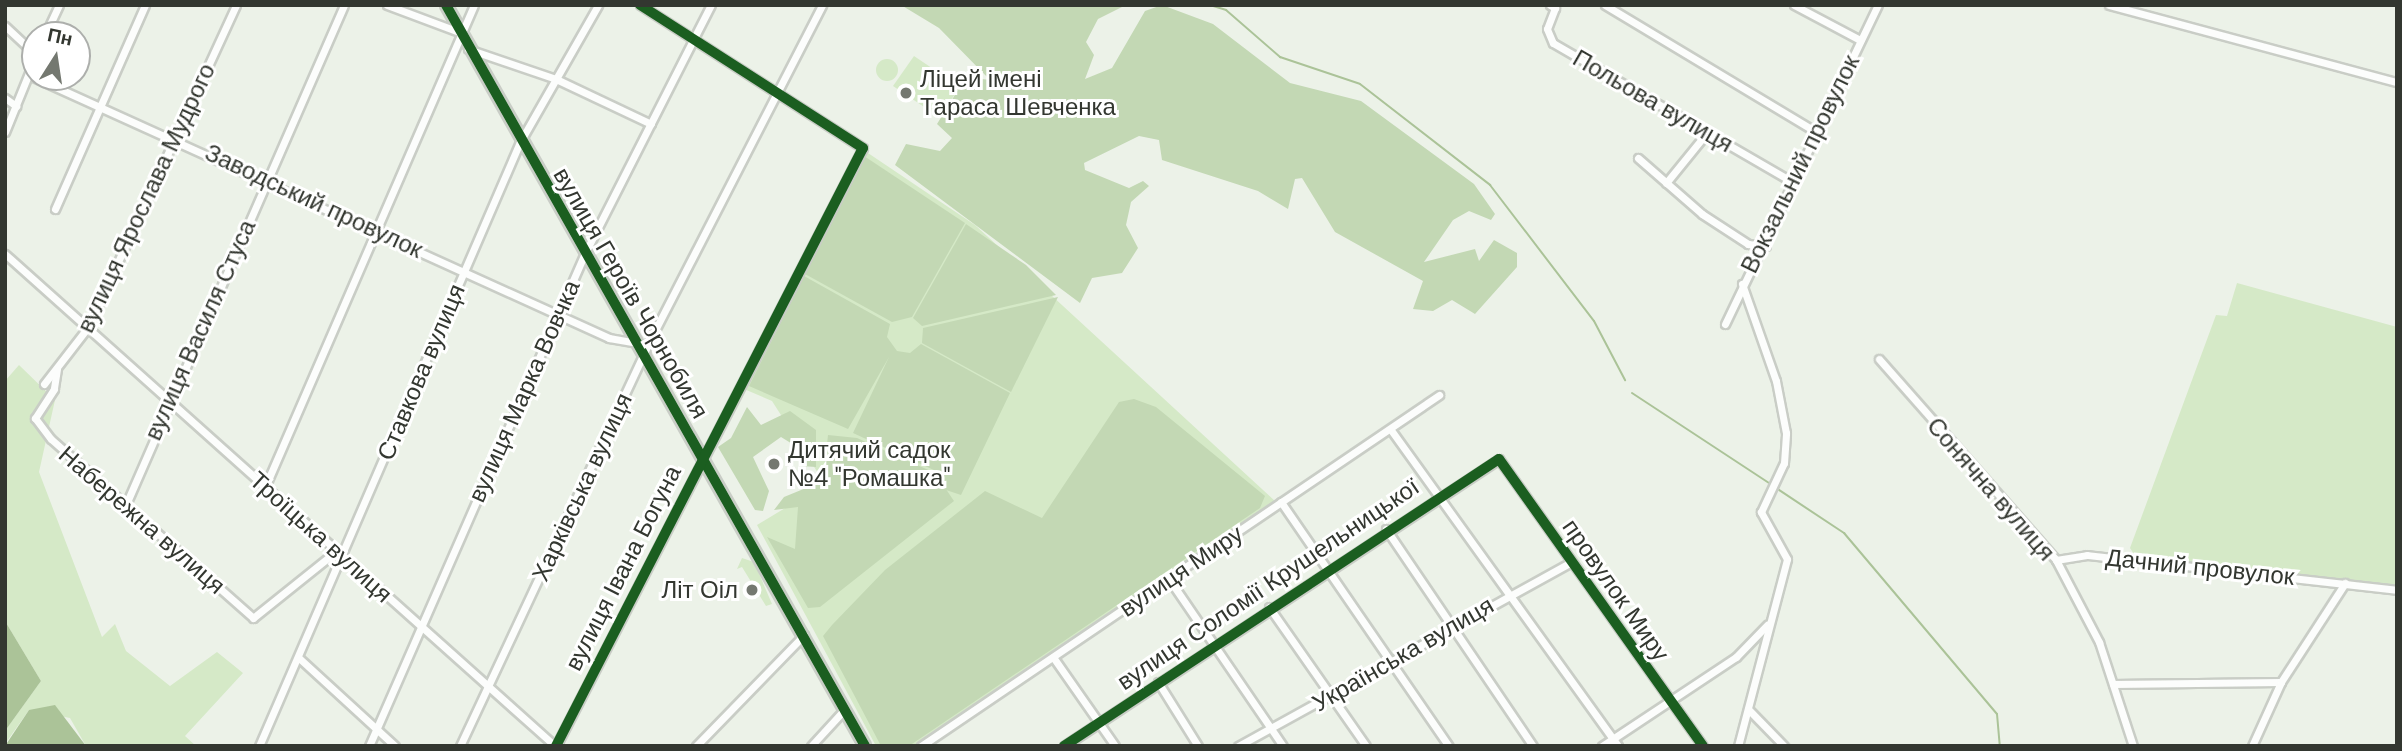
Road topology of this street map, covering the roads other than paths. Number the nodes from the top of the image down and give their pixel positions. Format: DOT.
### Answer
graph roads {
  1 [pos="59,5"];
  2 [pos="145,5"];
  3 [pos="236,5"];
  4 [pos="344,5"];
  5 [pos="387,5"];
  6 [pos="446,5"];
  7 [pos="474,5"];
  8 [pos="598,5"];
  9 [pos="640,5"];
  10 [pos="711,5"];
  11 [pos="822,5"];
  12 [pos="1605,5"];
  13 [pos="1794,5"];
  14 [pos="1878,5"];
  15 [pos="2109,5"];
  16 [pos="1554,6"];
  17 [pos="52,21"];
  18 [pos="5,26"];
  19 [pos="459,32"];
  20 [pos="693,40"];
  21 [pos="1860,40"];
  22 [pos="21,42"];
  23 [pos="468,48"];
  24 [pos="556,79"];
  25 [pos="2397,82"];
  26 [pos="22,91"];
  27 [pos="70,91"];
  28 [pos="777,94"];
  29 [pos="5,98"];
  30 [pos="101,103"];
  31 [pos="16,106"];
  32 [pos="651,124"];
  33 [pos="1815,131"];
  34 [pos="5,132"];
  35 [pos="1705,135"];
  36 [pos="177,137"];
  37 [pos="520,142"];
  38 [pos="1638,159"];
  39 [pos="265,180"];
  40 [pos="1791,181"];
  41 [pos="1666,183"];
  42 [pos="55,209"];
  43 [pos="377,231"];
  44 [pos="1766,246"];
  45 [pos="585,253"];
  46 [pos="5,254"];
  47 [pos="464,272"];
  48 [pos="1742,284"];
  49 [pos="558,315"];
  50 [pos="1725,324"];
  51 [pos="88,327"];
  52 [pos="636,343"];
  53 [pos="644,356"];
  54 [pos="1879,359"];
  55 [pos="57,369"];
  56 [pos="44,384"];
  57 [pos="1439,395"];
  58 [pos="168,397"];
  59 [pos="1391,430"];
  60 [pos="702,458"];
  61 [pos="1497,459"];
  62 [pos="265,487"];
  63 [pos="1440,494"];
  64 [pos="127,502"];
  65 [pos="1281,502"];
  66 [pos="1386,529"];
  67 [pos="348,545"];
  68 [pos="335,552"];
  69 [pos="343,559"];
  70 [pos="2056,560"];
  71 [pos="1569,563"];
  72 [pos="1327,568"];
  73 [pos="1169,579"];
  74 [pos="2345,583"];
  75 [pos="2397,590"];
  76 [pos="1508,594"];
  77 [pos="1269,607"];
  78 [pos="1767,624"];
  79 [pos="1448,626"];
  80 [pos="421,627"];
  81 [pos="805,635"];
  82 [pos="1215,643"];
  83 [pos="1053,657"];
  84 [pos="299,658"];
  85 [pos="1390,660"];
  86 [pos="2281,681"];
  87 [pos="1158,682"];
  88 [pos="2113,684"];
  89 [pos="487,687"];
  90 [pos="1331,695"];
  91 [pos="1669,700"];
  92 [pos="845,709"];
  93 [pos="1750,711"];
  94 [pos="1099,722"];
  95 [pos="376,729"];
  96 [pos="1272,729"];
  97 [pos="1615,742"];
  98 [pos="259,746"];
  99 [pos="369,746"];
  100 [pos="395,746"];
  101 [pos="460,746"];
  102 [pos="556,746"];
  103 [pos="695,746"];
  104 [pos="811,746"];
  105 [pos="865,746"];
  106 [pos="921,746"];
  107 [pos="1064,746"];
  108 [pos="1115,746"];
  109 [pos="1198,746"];
  110 [pos="1238,746"];
  111 [pos="1283,746"];
  112 [pos="1366,746"];
  113 [pos="1449,746"];
  114 [pos="1533,746"];
  115 [pos="1602,746"];
  116 [pos="1703,746"];
  117 [pos="1738,746"];
  118 [pos="1784,746"];
  119 [pos="2133,746"];
  120 [pos="2252,746"];
  1 -- 17 [label="street"];
  2 -- 30 [label="street"];
  3 -- 36 [label="street, вулиця Ярослава Мудрого"];
  4 -- 39 [label="street, вулиця Василя Стуса"];
  5 -- 19 [label="street"];
  6 -- 19 [label="street, вулиця Героїв Чорнобиля"];
  7 -- 19 [label="street"];
  8 -- 24 [label="street, Ставкова вулиця"];
  9 -- 20 [label="street"];
  10 -- 20 [label="street, вулиця Марка Вовчка"];
  11 -- 28 [label="street, Харківська вулиця"];
  12 -- 33 [label="street"];
  13 -- 21 [label="street"];
  14 -- 21 [label="street, Вокзальний провулок"];
  15 -- 25 [label="street"];
  16 -- 35 [label="street, Польова вулиця"];
  18 -- 22 [label="street"];
  19 -- 23 [label="street, вулиця Героїв Чорнобиля"];
  19 -- 43 [label="street"];
  20 -- 28 [label="street"];
  20 -- 32 [label="street, вулиця Марка Вовчка"];
  21 -- 33 [label="street, Вокзальний провулок"];
  23 -- 24 [label="street"];
  23 -- 37 [label="street, вулиця Героїв Чорнобиля"];
  24 -- 32 [label="street"];
  24 -- 37 [label="street, Ставкова вулиця"];
  26 -- 31 [label="street"];
  27 -- 30 [label="street, Заводський провулок"];
  28 -- 53 [label="street, Харківська вулиця"];
  28 -- 60 [label="street, вулиця Івана Богуна"];
  29 -- 31 [label="street"];
  30 -- 36 [label="street, Заводський провулок"];
  30 -- 42 [label="street"];
  31 -- 34 [label="street"];
  32 -- 45 [label="street, вулиця Марка Вовчка"];
  33 -- 40 [label="street, Вокзальний провулок"];
  35 -- 40 [label="street, Польова вулиця"];
  35 -- 41 [label="street"];
  36 -- 39 [label="street, Заводський провулок"];
  36 -- 51 [label="street, вулиця Ярослава Мудрого"];
  37 -- 45 [label="street, вулиця Героїв Чорнобиля"];
  37 -- 47 [label="street, Ставкова вулиця"];
  38 -- 41 [label="street"];
  39 -- 43 [label="street, Заводський провулок"];
  39 -- 58 [label="street, вулиця Василя Стуса"];
  40 -- 44 [label="street, Вокзальний провулок"];
  41 -- 44 [label="street"];
  43 -- 47 [label="street, Заводський провулок"];
  43 -- 62 [label="street"];
  44 -- 48 [label="street, Вокзальний провулок"];
  45 -- 49 [label="street, вулиця Марка Вовчка"];
  45 -- 52 [label="street, вулиця Героїв Чорнобиля"];
  46 -- 51 [label="street, Троїцька вулиця"];
  47 -- 49 [label="street, Заводський провулок"];
  47 -- 67 [label="street, Ставкова вулиця"];
  48 -- 50 [label="street, Вокзальний провулок"];
  48 -- 78 [label="street"];
  49 -- 52 [label="street, Заводський провулок"];
  49 -- 80 [label="street, вулиця Марка Вовчка"];
  51 -- 55 [label="street, вулиця Ярослава Мудрого"];
  51 -- 58 [label="street, Троїцька вулиця"];
  52 -- 53 [label="street, вулиця Героїв Чорнобиля"];
  53 -- 60 [label="street, вулиця Героїв Чорнобиля"];
  53 -- 89 [label="street, Харківська вулиця"];
  54 -- 70 [label="street, Сонячна вулиця"];
  55 -- 56 [label="street, вулиця Ярослава Мудрого"];
  55 -- 64 [label="street, Набережна вулиця"];
  57 -- 59 [label="street, вулиця Миру"];
  58 -- 62 [label="street, Троїцька вулиця"];
  58 -- 64 [label="street, вулиця Василя Стуса"];
  59 -- 63 [label="street"];
  59 -- 65 [label="street, вулиця Миру"];
  60 -- 81 [label="street, вулиця Героїв Чорнобиля"];
  60 -- 102 [label="street, вулиця Івана Богуна"];
  61 -- 63 [label="street, вулиця Соломії Крушельницької"];
  61 -- 71 [label="street, провулок Миру"];
  62 -- 68 [label="street, Троїцька вулиця"];
  63 -- 66 [label="street, вулиця Соломії Крушельницької"];
  63 -- 76 [label="street"];
  64 -- 68 [label="street, Набережна вулиця"];
  65 -- 72 [label="street"];
  65 -- 73 [label="street, вулиця Миру"];
  66 -- 72 [label="street, вулиця Соломії Крушельницької"];
  66 -- 79 [label="street"];
  67 -- 68 [label="street"];
  67 -- 69 [label="street, Ставкова вулиця"];
  68 -- 69 [label="street, Троїцька вулиця"];
  69 -- 80 [label="street, Троїцька вулиця"];
  69 -- 84 [label="street, Ставкова вулиця"];
  70 -- 74 [label="street, Дачний провулок"];
  70 -- 88 [label="street, Сонячна вулиця"];
  71 -- 76 [label="street, Українська вулиця"];
  71 -- 91 [label="street, провулок Миру"];
  72 -- 77 [label="street, вулиця Соломії Крушельницької"];
  72 -- 85 [label="street"];
  73 -- 82 [label="street"];
  73 -- 83 [label="street, вулиця Миру"];
  74 -- 75 [label="street, Дачний провулок"];
  74 -- 86 [label="street"];
  76 -- 79 [label="street, Українська вулиця"];
  76 -- 97 [label="street"];
  77 -- 82 [label="street, вулиця Соломії Крушельницької"];
  77 -- 90 [label="street"];
  78 -- 91 [label="street"];
  78 -- 93 [label="street"];
  79 -- 85 [label="street, Українська вулиця"];
  79 -- 114 [label="street"];
  80 -- 89 [label="street, Троїцька вулиця"];
  80 -- 95 [label="street, вулиця Марка Вовчка"];
  81 -- 92 [label="street, вулиця Героїв Чорнобиля"];
  81 -- 103 [label="street"];
  82 -- 87 [label="street, вулиця Соломії Крушельницької"];
  82 -- 96 [label="street"];
  83 -- 94 [label="street"];
  83 -- 106 [label="street, вулиця Миру"];
  84 -- 95 [label="street"];
  84 -- 98 [label="street, Ставкова вулиця"];
  85 -- 90 [label="street, Українська вулиця"];
  85 -- 113 [label="street"];
  86 -- 88 [label="street"];
  86 -- 120 [label="street"];
  87 -- 94 [label="street, вулиця Соломії Крушельницької"];
  87 -- 109 [label="street"];
  88 -- 119 [label="street, Сонячна вулиця"];
  89 -- 101 [label="street, Харківська вулиця"];
  89 -- 102 [label="street, Троїцька вулиця"];
  90 -- 96 [label="street, Українська вулиця"];
  90 -- 112 [label="street"];
  91 -- 97 [label="street"];
  91 -- 116 [label="street, провулок Миру"];
  92 -- 104 [label="street"];
  92 -- 105 [label="street, вулиця Героїв Чорнобиля"];
  93 -- 117 [label="street"];
  93 -- 118 [label="street"];
  94 -- 107 [label="street, вулиця Соломії Крушельницької"];
  94 -- 108 [label="street"];
  95 -- 99 [label="street, вулиця Марка Вовчка"];
  95 -- 100 [label="street"];
  96 -- 110 [label="street, Українська вулиця"];
  96 -- 111 [label="street"];
  97 -- 115 [label="street"];
}
